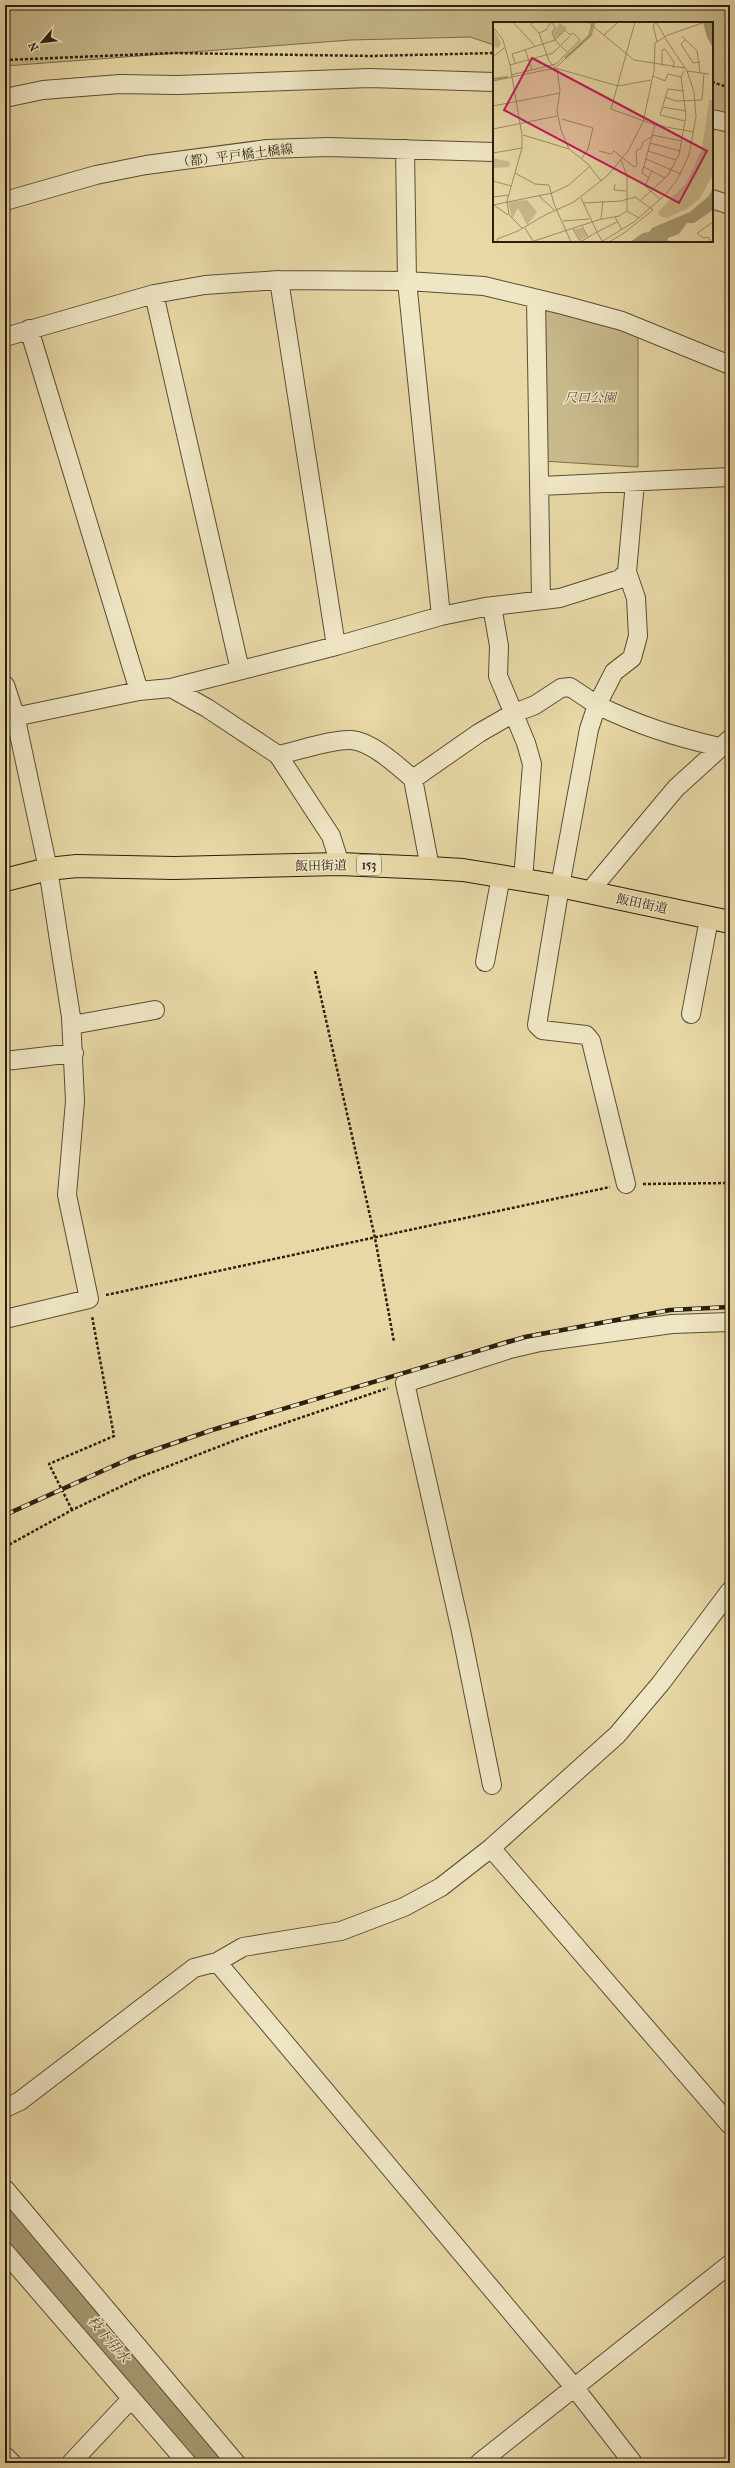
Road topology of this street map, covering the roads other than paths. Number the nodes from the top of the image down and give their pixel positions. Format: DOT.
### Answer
graph roads {
  1 [pos="493,82"];
  2 [pos="5,98"];
  3 [pos="713,119"];
  4 [pos="730,124"];
  5 [pos="405,149"];
  6 [pos="493,152"];
  7 [pos="713,199"];
  8 [pos="5,201"];
  9 [pos="730,205"];
  10 [pos="279,280"];
  11 [pos="407,281"];
  12 [pos="154,294"];
  13 [pos="536,299"];
  14 [pos="29,328"];
  15 [pos="5,337"];
  16 [pos="730,365"];
  17 [pos="730,477"];
  18 [pos="634,482"];
  19 [pos="541,486"];
  20 [pos="627,572"];
  21 [pos="541,600"];
  22 [pos="492,606"];
  23 [pos="441,616"];
  24 [pos="336,646"];
  25 [pos="240,670"];
  26 [pos="5,685"];
  27 [pos="171,688"];
  28 [pos="139,691"];
  29 [pos="597,705"];
  30 [pos="512,714"];
  31 [pos="10,717"];
  32 [pos="725,743"];
  33 [pos="278,756"];
  34 [pos="413,779"];
  35 [pos="340,864"];
  36 [pos="430,868"];
  37 [pos="48,869"];
  38 [pos="500,876"];
  39 [pos="5,880"];
  40 [pos="522,880"];
  41 [pos="560,886"];
  42 [pos="589,892"];
  43 [pos="720,921"];
  44 [pos="485,962"];
  45 [pos="155,1010"];
  46 [pos="691,1014"];
  47 [pos="72,1025"];
  48 [pos="74,1053"];
  49 [pos="5,1061"];
  50 [pos="626,1184"];
  51 [pos="5,1319"];
  52 [pos="730,1322"];
  53 [pos="730,1590"];
  54 [pos="492,1785"];
  55 [pos="491,1848"];
  56 [pos="217,1962"];
  57 [pos="5,2108"];
  58 [pos="730,2125"];
  59 [pos="5,2189"];
  60 [pos="5,2252"];
  61 [pos="730,2264"];
  62 [pos="574,2388"];
  63 [pos="131,2399"];
  64 [pos="5,2456"];
  65 [pos="12,2463"];
  66 [pos="71,2463"];
  67 [pos="187,2463"];
  68 [pos="236,2463"];
  69 [pos="479,2463"];
  70 [pos="633,2463"];
  1 -- 2 [label="street"];
  3 -- 4 [label="street"];
  5 -- 6 [label="street, （都）平戸橋土橋線"];
  5 -- 8 [label="street, （都）平戸橋土橋線"];
  5 -- 11 [label="street"];
  7 -- 9 [label="street"];
  10 -- 11 [label="street"];
  10 -- 12 [label="street"];
  10 -- 24 [label="street"];
  11 -- 13 [label="street"];
  11 -- 23 [label="street"];
  12 -- 14 [label="street"];
  12 -- 25 [label="street"];
  13 -- 16 [label="street"];
  13 -- 19 [label="street"];
  14 -- 15 [label="street"];
  14 -- 28 [label="street"];
  17 -- 18 [label="street"];
  18 -- 19 [label="street"];
  18 -- 20 [label="street"];
  19 -- 21 [label="street"];
  20 -- 21 [label="street"];
  20 -- 29 [label="street"];
  21 -- 22 [label="street"];
  22 -- 23 [label="street"];
  22 -- 30 [label="street"];
  23 -- 24 [label="street"];
  24 -- 25 [label="street"];
  25 -- 27 [label="street"];
  26 -- 31 [label="street"];
  27 -- 28 [label="street"];
  27 -- 33 [label="street"];
  28 -- 31 [label="street"];
  29 -- 30 [label="street"];
  29 -- 32 [label="street"];
  29 -- 41 [label="street"];
  30 -- 34 [label="street"];
  30 -- 40 [label="street"];
  31 -- 37 [label="street"];
  32 -- 42 [label="street"];
  33 -- 34 [label="street"];
  33 -- 35 [label="street"];
  34 -- 36 [label="street"];
  35 -- 36 [label="highway, 飯田街道 / 153"];
  35 -- 37 [label="highway, 飯田街道 / 153"];
  36 -- 38 [label="highway, 飯田街道 / 153"];
  37 -- 39 [label="highway, 飯田街道 / 153"];
  37 -- 47 [label="street"];
  38 -- 40 [label="highway, 飯田街道 / 153"];
  38 -- 44 [label="street"];
  40 -- 41 [label="highway, 飯田街道 / 153"];
  41 -- 42 [label="highway, 飯田街道 / 153"];
  41 -- 50 [label="street"];
  42 -- 43 [label="highway, 飯田街道 / 153"];
  43 -- 46 [label="street"];
  45 -- 47 [label="street"];
  47 -- 48 [label="street"];
  48 -- 49 [label="street"];
  48 -- 51 [label="street"];
  52 -- 54 [label="street"];
  53 -- 55 [label="street"];
  55 -- 56 [label="street"];
  55 -- 58 [label="street"];
  56 -- 57 [label="street"];
  56 -- 62 [label="street"];
  59 -- 68 [label="street"];
  60 -- 63 [label="street"];
  61 -- 62 [label="street"];
  62 -- 69 [label="street"];
  62 -- 70 [label="street"];
  63 -- 66 [label="street"];
  63 -- 67 [label="street"];
  64 -- 65 [label="street"];
}
